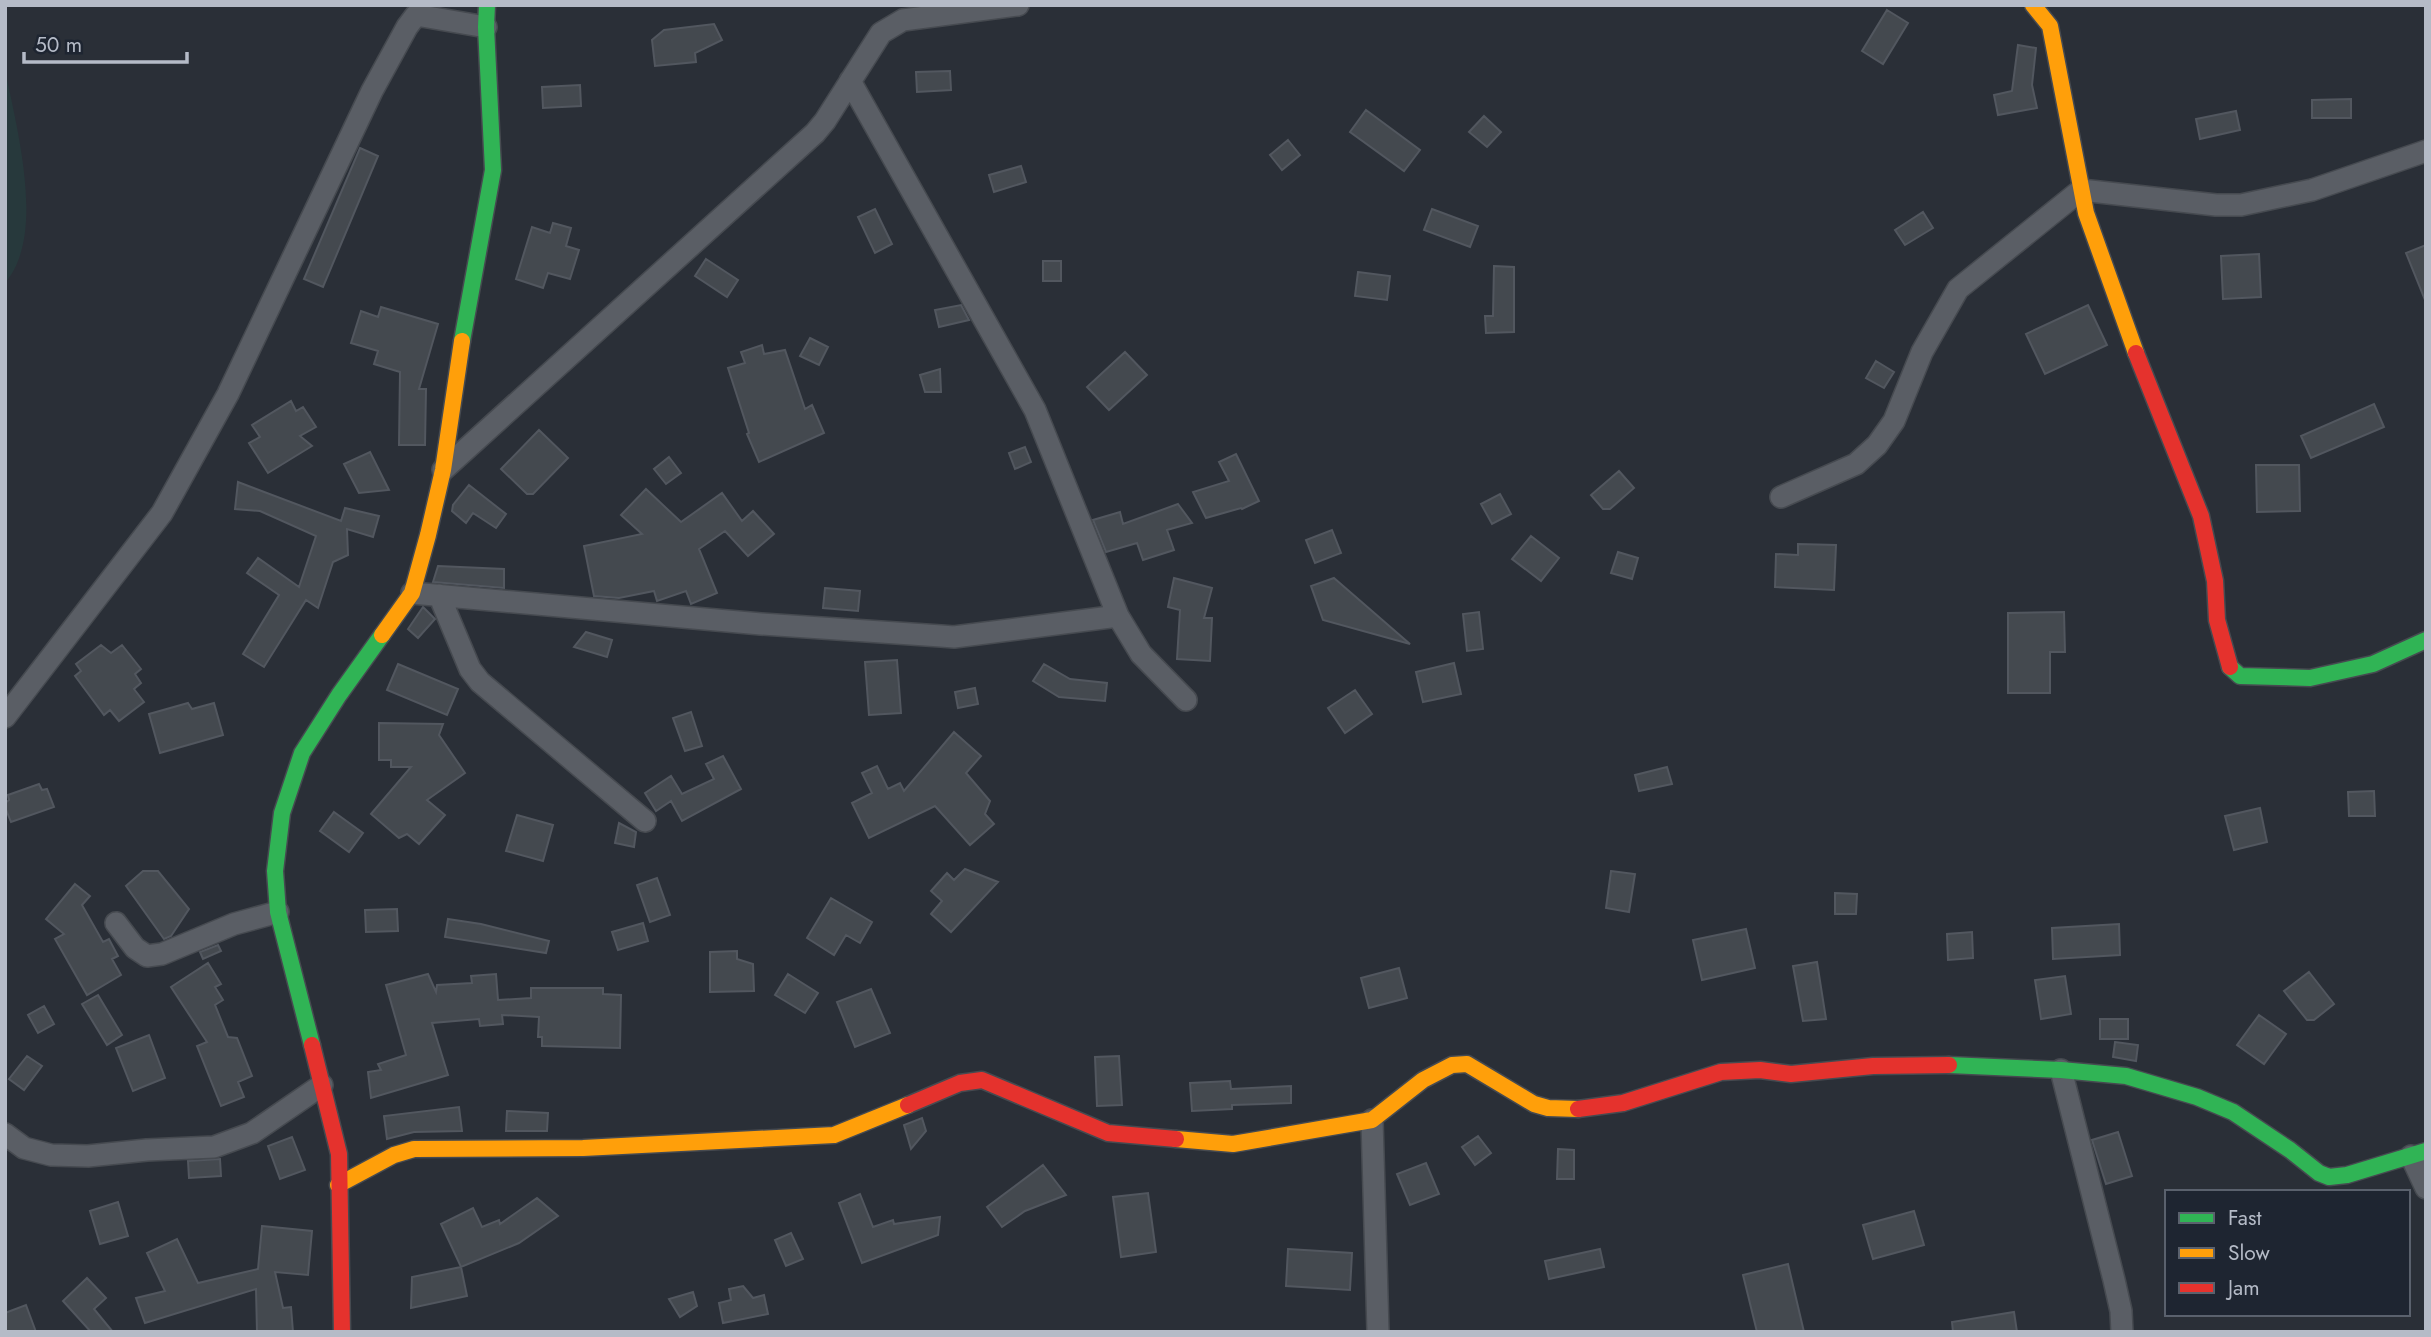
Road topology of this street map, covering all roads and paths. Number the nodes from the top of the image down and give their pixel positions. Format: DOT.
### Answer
graph roads {
  1 [pos="1018,5"];
  2 [pos="2033,5"];
  3 [pos="486,16"];
  4 [pos="850,81"];
  5 [pos="2426,151"];
  6 [pos="2081,190"];
  7 [pos="443,470"];
  8 [pos="1781,497"];
  9 [pos="412,593"];
  10 [pos="439,595"];
  11 [pos="1118,616"];
  12 [pos="2426,640"];
  13 [pos="1186,700"];
  14 [pos="5,717"];
  15 [pos="645,821"];
  16 [pos="278,912"];
  17 [pos="116,923"];
  18 [pos="2061,1070"];
  19 [pos="322,1085"];
  20 [pos="1372,1120"];
  21 [pos="5,1134"];
  22 [pos="2418,1154"];
  23 [pos="338,1185"];
  24 [pos="2426,1188"];
  25 [pos="342,1332"];
  26 [pos="1378,1332"];
  27 [pos="2122,1332"];
  1 -- 4 [label="street"];
  2 -- 6 [label="street"];
  3 -- 7 [label="street"];
  3 -- 14 [label="street"];
  4 -- 7 [label="street"];
  4 -- 11 [label="street"];
  5 -- 6 [label="street"];
  6 -- 8 [label="street"];
  6 -- 12 [label="street"];
  7 -- 9 [label="street"];
  9 -- 10 [label="street"];
  9 -- 16 [label="street"];
  10 -- 11 [label="street"];
  10 -- 15 [label="street"];
  11 -- 13 [label="street"];
  16 -- 17 [label="street"];
  16 -- 19 [label="street"];
  18 -- 20 [label="street"];
  18 -- 22 [label="street"];
  18 -- 27 [label="street"];
  19 -- 21 [label="street"];
  19 -- 23 [label="street"];
  20 -- 23 [label="street"];
  20 -- 26 [label="street"];
  22 -- 24 [label="street"];
  23 -- 25 [label="street"];
}
